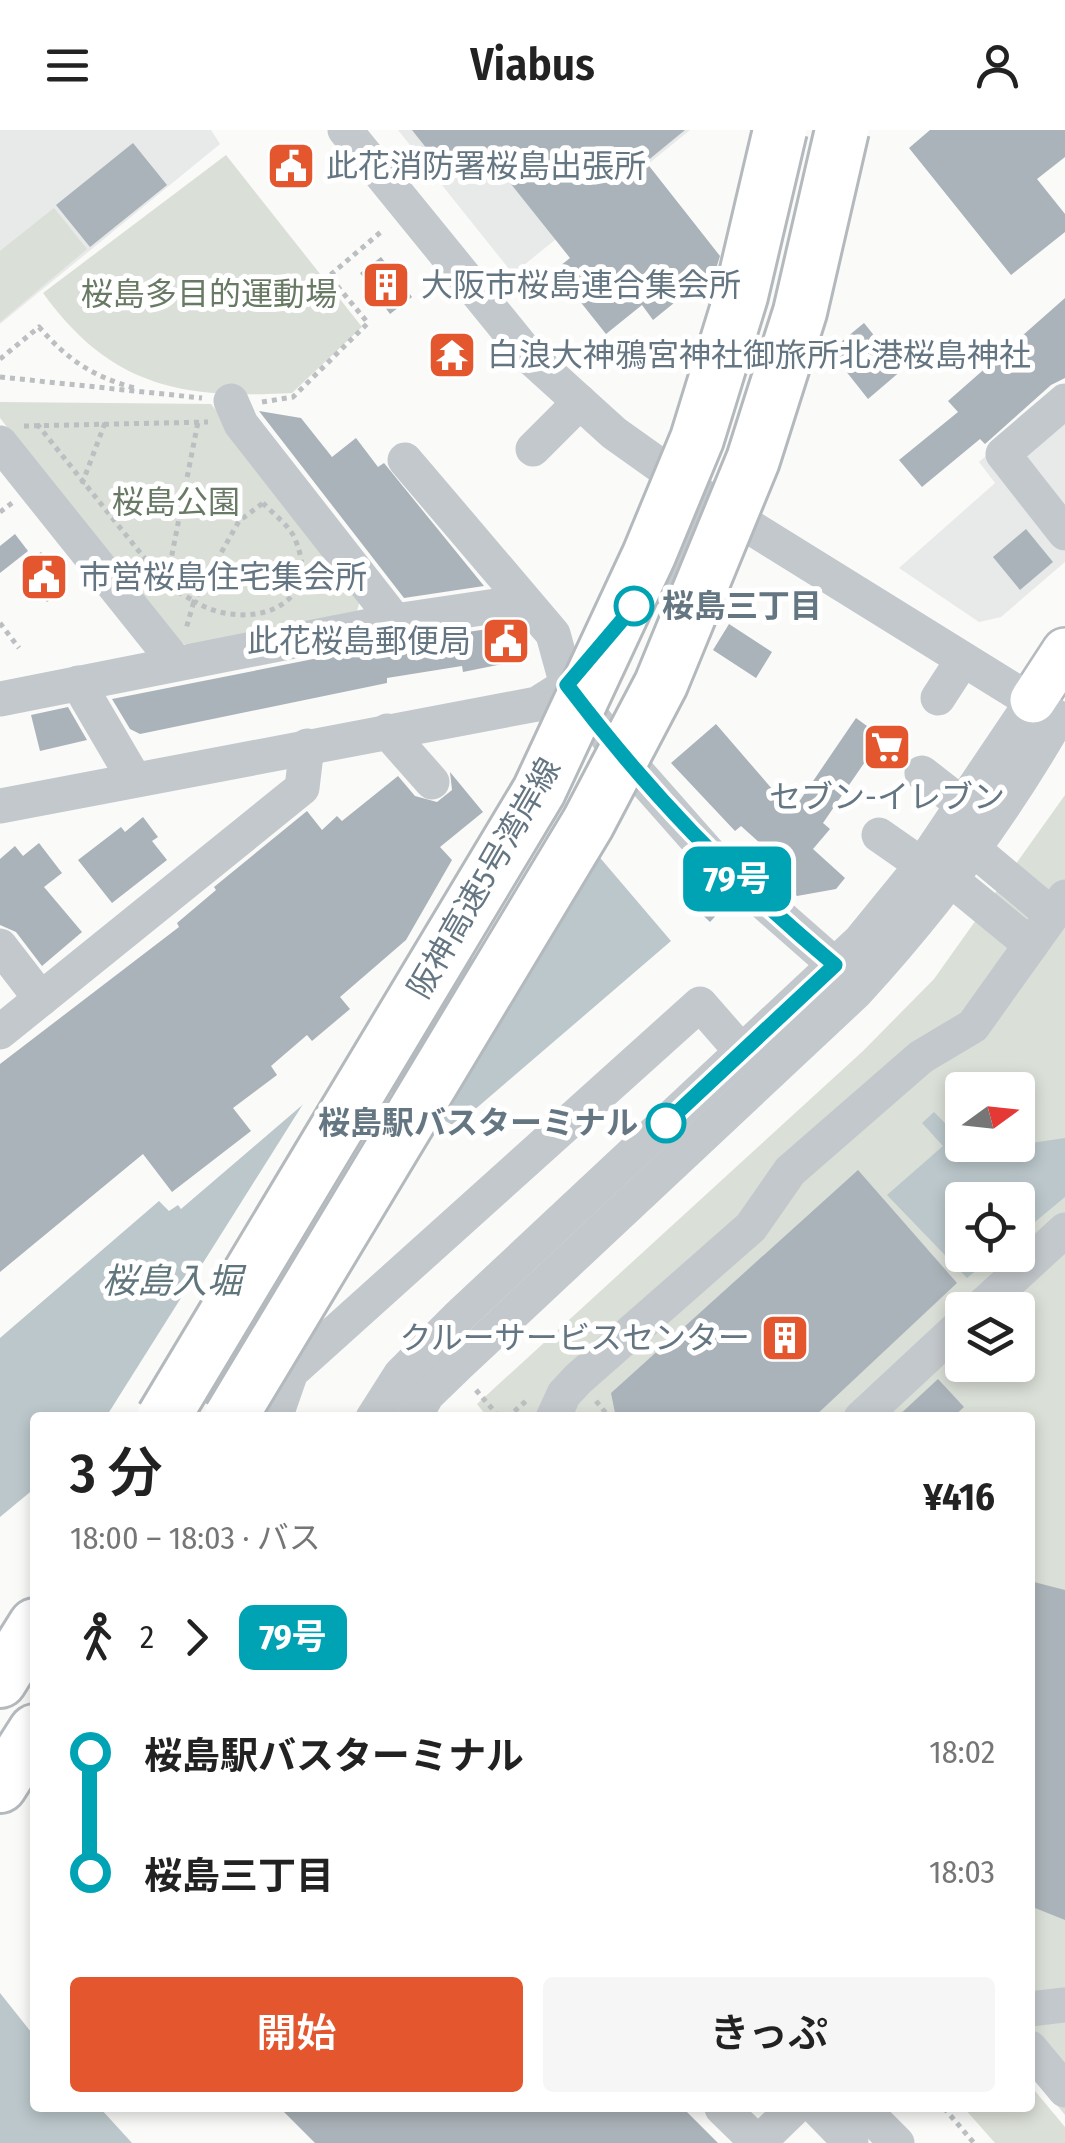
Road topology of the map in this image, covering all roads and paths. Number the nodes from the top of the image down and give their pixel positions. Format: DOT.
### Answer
graph roads {
  1 [pos="344,130"];
  2 [pos="780,130"];
  3 [pos="842,130"];
  4 [pos="382,232"];
  5 [pos="0,359"];
  6 [pos="0,377"];
  7 [pos="151,393"];
  8 [pos="1065,400"];
  9 [pos="580,402"];
  10 [pos="236,412"];
  11 [pos="198,422"];
  12 [pos="105,423"];
  13 [pos="38,424"];
  14 [pos="9,434"];
  15 [pos="533,449"];
  16 [pos="405,460"];
  17 [pos="82,484"];
  18 [pos="718,507"];
  19 [pos="1065,532"];
  20 [pos="166,585"];
  21 [pos="194,601"];
  22 [pos="524,602"];
  23 [pos="394,621"];
  24 [pos="0,624"];
  25 [pos="19,648"];
  26 [pos="1065,651"];
  27 [pos="962,661"];
  28 [pos="176,663"];
  29 [pos="78,683"];
  30 [pos="567,685"];
  31 [pos="938,698"];
  32 [pos="0,699"];
  33 [pos="1052,709"];
  34 [pos="388,731"];
  35 [pos="308,746"];
  36 [pos="922,773"];
  37 [pos="134,777"];
  38 [pos="432,782"];
  39 [pos="963,805"];
  40 [pos="0,806"];
  41 [pos="879,835"];
  42 [pos="972,848"];
  43 [pos="936,872"];
  44 [pos="1059,906"];
  45 [pos="1031,945"];
  46 [pos="0,946"];
  47 [pos="846,978"];
  48 [pos="41,999"];
  49 [pos="0,1032"];
  50 [pos="742,1052"];
  51 [pos="1065,1230"];
  52 [pos="998,1292"];
  53 [pos="945,1340"];
  54 [pos="474,1388"];
  55 [pos="594,1398"];
  56 [pos="167,1412"];
  57 [pos="234,1412"];
  58 [pos="277,1412"];
  59 [pos="376,1412"];
  60 [pos="418,1412"];
  61 [pos="495,1412"];
  62 [pos="556,1412"];
  63 [pos="605,1412"];
  64 [pos="867,1412"];
  65 [pos="30,1633"];
  66 [pos="0,1681"];
  67 [pos="30,1739"];
  68 [pos="0,1786"];
  69 [pos="1065,2004"];
  70 [pos="1035,2007"];
  71 [pos="1035,2054"];
  72 [pos="1065,2090"];
  73 [pos="726,2112"];
  74 [pos="790,2112"];
  75 [pos="821,2112"];
  76 [pos="866,2112"];
  77 [pos="947,2112"];
  78 [pos="758,2143"];
  79 [pos="851,2143"];
  80 [pos="897,2143"];
  81 [pos="974,2143"];
  1 -- 9 [label="street"];
  2 -- 56 [label="highway, 阪神高速5号湾岸線, bridge"];
  3 -- 57 [label="highway, 阪神高速5号湾岸線, bridge"];
  4 -- 10 [label="path"];
  5 -- 7 [label="path"];
  6 -- 7 [label="path"];
  7 -- 10 [label="path"];
  8 -- 19 [label="street"];
  9 -- 15 [label="street"];
  9 -- 18 [label="street"];
  10 -- 11 [label="path"];
  10 -- 23 [label="street"];
  11 -- 12 [label="path"];
  11 -- 20 [label="path"];
  12 -- 13 [label="path"];
  12 -- 17 [label="path"];
  13 -- 14 [label="path"];
  13 -- 17 [label="path"];
  14 -- 28 [label="street"];
  16 -- 22 [label="street"];
  17 -- 20 [label="path"];
  18 -- 27 [label="street"];
  18 -- 30 [label="street"];
  20 -- 21 [label="path"];
  21 -- 21 [label="path"];
  21 -- 28 [label="path"];
  22 -- 23 [label="street"];
  22 -- 30 [label="street"];
  23 -- 28 [label="street"];
  24 -- 25 [label="path"];
  26 -- 33 [label="main road"];
  27 -- 31 [label="street"];
  27 -- 33 [label="street"];
  28 -- 29 [label="street"];
  29 -- 32 [label="street"];
  29 -- 37 [label="street"];
  30 -- 34 [label="street"];
  30 -- 47 [label="street"];
  33 -- 39 [label="street"];
  33 -- 42 [label="street"];
  34 -- 35 [label="street"];
  34 -- 38 [label="street"];
  35 -- 37 [label="street"];
  35 -- 48 [label="street"];
  36 -- 39 [label="street"];
  37 -- 40 [label="street"];
  39 -- 43 [label="street"];
  41 -- 43 [label="street"];
  42 -- 43 [label="street"];
  42 -- 44 [label="street"];
  43 -- 45 [label="street"];
  43 -- 47 [label="street"];
  44 -- 45 [label="street"];
  45 -- 62 [label="street"];
  46 -- 48 [label="street"];
  47 -- 50 [label="street"];
  47 -- 60 [label="street"];
  48 -- 49 [label="street"];
  50 -- 58 [label="street"];
  50 -- 59 [label="street"];
  51 -- 52 [label="street"];
  53 -- 64 [label="street"];
  54 -- 61 [label="path"];
  55 -- 63 [label="path"];
  65 -- 66 [label="highway"];
  67 -- 68 [label="highway"];
  69 -- 70 [label="street"];
  71 -- 72 [label="street"];
  73 -- 78 [label="street"];
  74 -- 78 [label="street"];
  75 -- 79 [label="street"];
  76 -- 80 [label="street"];
  77 -- 81 [label="path"];
}
